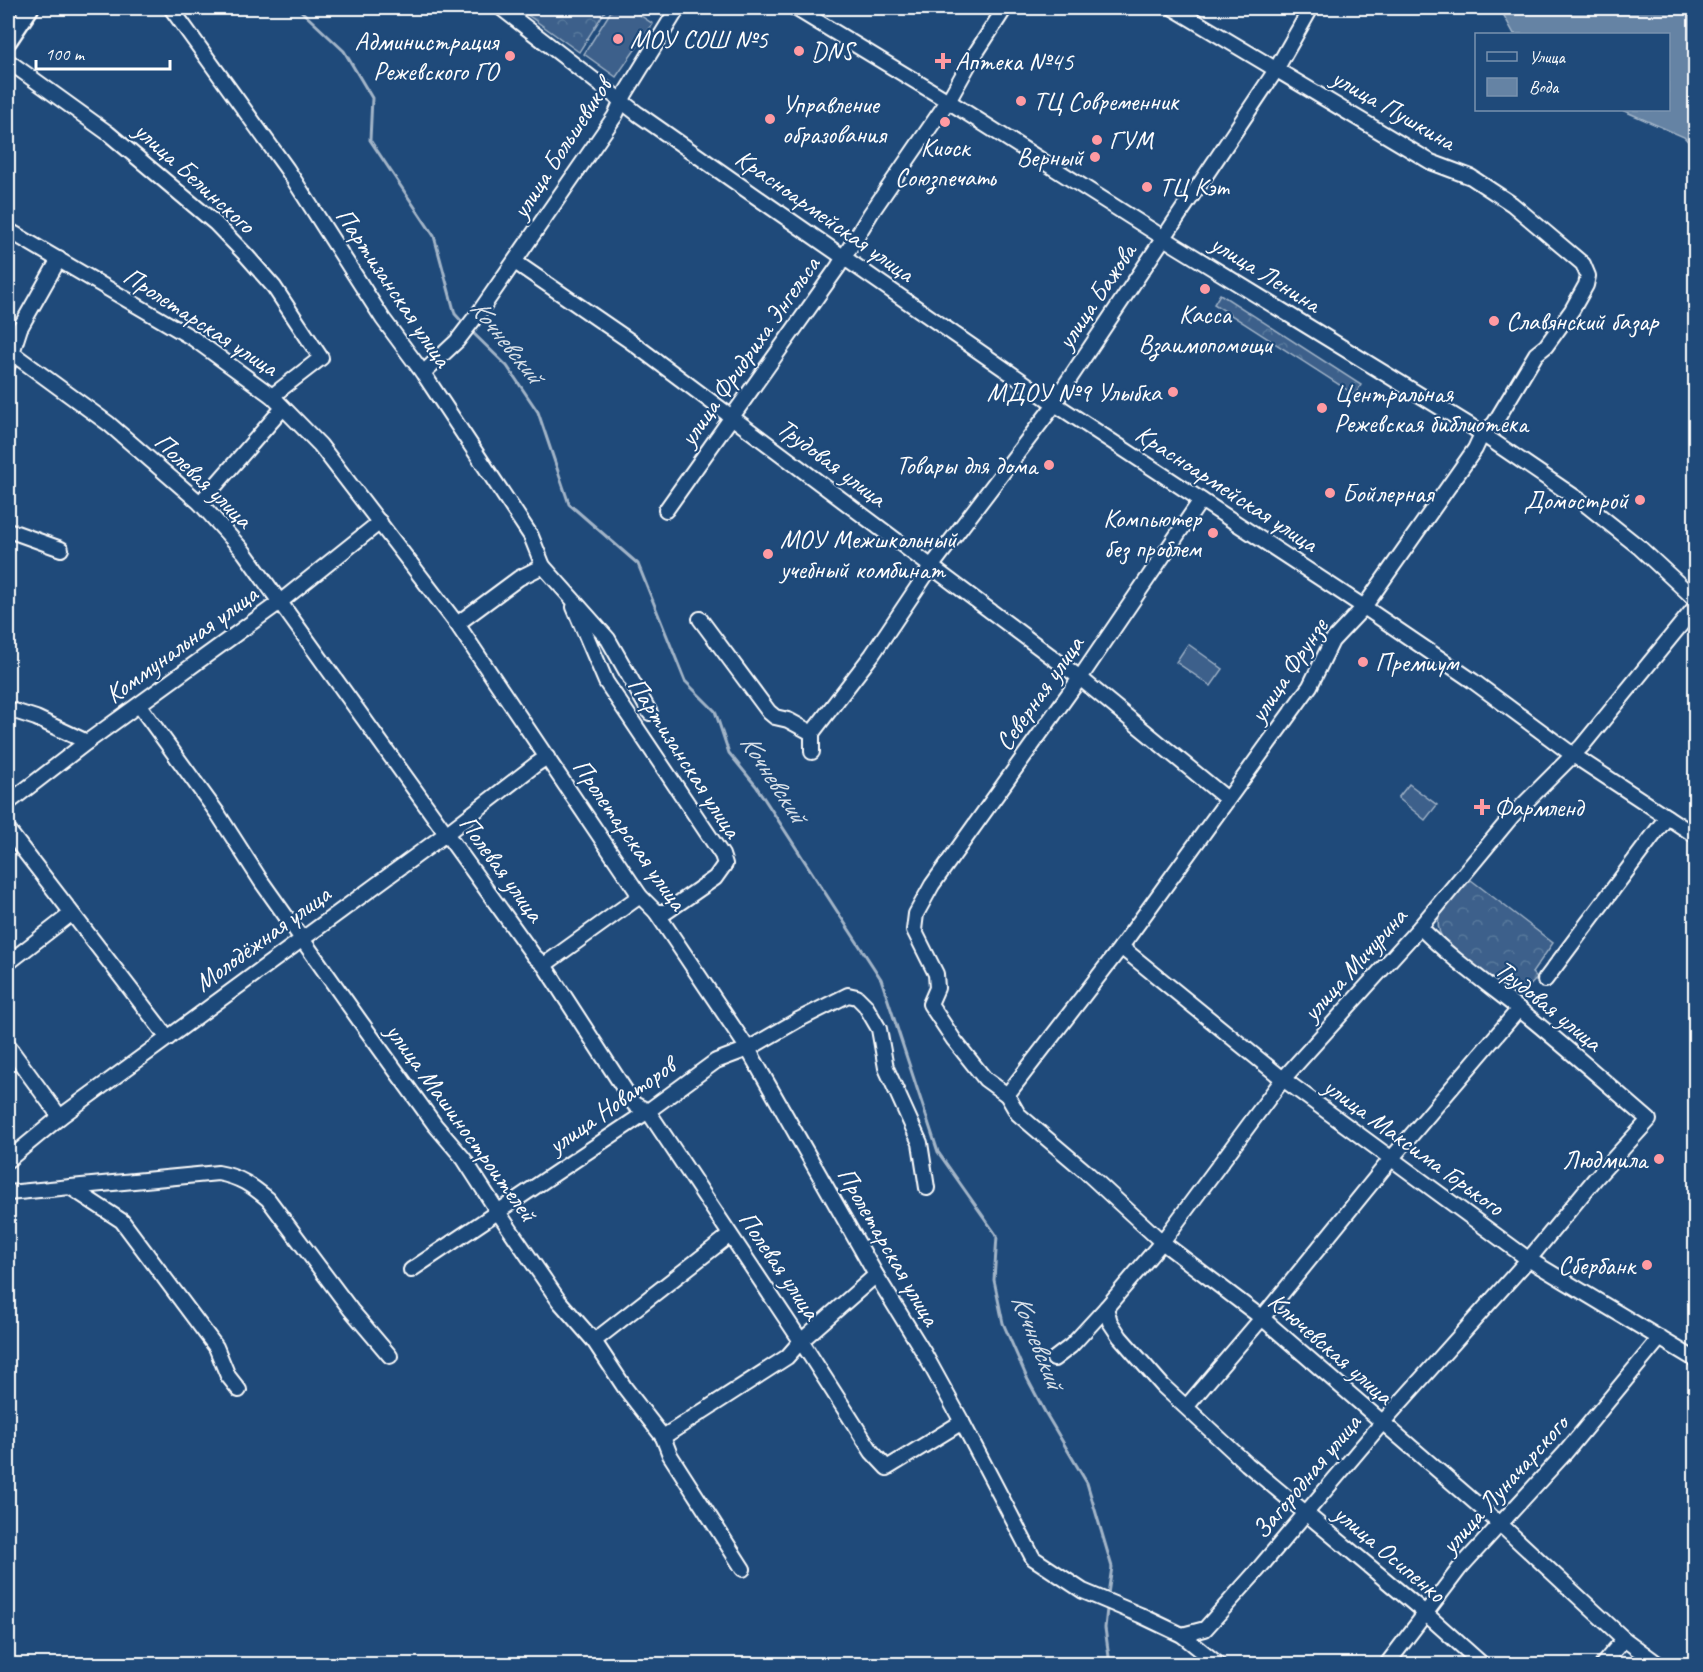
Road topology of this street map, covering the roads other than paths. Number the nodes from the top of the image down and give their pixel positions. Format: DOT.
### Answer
graph roads {
  1 [pos="30,8"];
  2 [pos="171,8"];
  3 [pos="501,8"];
  4 [pos="678,8"];
  5 [pos="795,8"];
  6 [pos="1005,8"];
  7 [pos="1173,8"];
  8 [pos="1311,8"];
  9 [pos="8,41"];
  10 [pos="8,61"];
  11 [pos="1277,69"];
  12 [pos="622,101"];
  13 [pos="948,101"];
  14 [pos="8,230"];
  15 [pos="1164,238"];
  16 [pos="844,257"];
  17 [pos="59,259"];
  18 [pos="515,262"];
  19 [pos="1582,264"];
  20 [pos="10,359"];
  21 [pos="423,373"];
  22 [pos="272,396"];
  23 [pos="1055,404"];
  24 [pos="284,408"];
  25 [pos="731,416"];
  26 [pos="1482,434"];
  27 [pos="1201,500"];
  28 [pos="200,503"];
  29 [pos="666,510"];
  30 [pos="380,522"];
  31 [pos="8,530"];
  32 [pos="61,549"];
  33 [pos="543,566"];
  34 [pos="931,567"];
  35 [pos="569,597"];
  36 [pos="1695,600"];
  37 [pos="280,602"];
  38 [pos="1695,606"];
  39 [pos="1364,607"];
  40 [pos="700,619"];
  41 [pos="457,624"];
  42 [pos="1080,678"];
  43 [pos="139,705"];
  44 [pos="8,709"];
  45 [pos="650,712"];
  46 [pos="812,733"];
  47 [pos="87,742"];
  48 [pos="812,752"];
  49 [pos="1573,755"];
  50 [pos="547,758"];
  51 [pos="1227,799"];
  52 [pos="8,803"];
  53 [pos="1667,817"];
  54 [pos="8,830"];
  55 [pos="447,833"];
  56 [pos="1695,836"];
  57 [pos="640,896"];
  58 [pos="656,912"];
  59 [pos="72,914"];
  60 [pos="916,914"];
  61 [pos="1420,927"];
  62 [pos="302,938"];
  63 [pos="1121,947"];
  64 [pos="8,963"];
  65 [pos="544,964"];
  66 [pos="1545,980"];
  67 [pos="1519,1009"];
  68 [pos="168,1038"];
  69 [pos="8,1046"];
  70 [pos="748,1049"];
  71 [pos="1283,1079"];
  72 [pos="1007,1095"];
  73 [pos="648,1111"];
  74 [pos="60,1117"];
  75 [pos="1649,1120"];
  76 [pos="8,1160"];
  77 [pos="1391,1160"];
  78 [pos="70,1187"];
  79 [pos="927,1188"];
  80 [pos="8,1193"];
  81 [pos="498,1212"];
  82 [pos="730,1235"];
  83 [pos="1162,1242"];
  84 [pos="1528,1259"];
  85 [pos="411,1270"];
  86 [pos="876,1275"];
  87 [pos="1106,1308"];
  88 [pos="1262,1318"];
  89 [pos="1660,1338"];
  90 [pos="594,1341"];
  91 [pos="801,1341"];
  92 [pos="390,1356"];
  93 [pos="1054,1359"];
  94 [pos="1695,1360"];
  95 [pos="239,1390"];
  96 [pos="1187,1406"];
  97 [pos="962,1422"];
  98 [pos="1382,1423"];
  99 [pos="663,1437"];
  100 [pos="1305,1513"];
  101 [pos="1500,1524"];
  102 [pos="743,1569"];
  103 [pos="1425,1613"];
  104 [pos="1182,1635"];
  105 [pos="1624,1639"];
  106 [pos="1218,1665"];
  107 [pos="1387,1665"];
  108 [pos="1482,1665"];
  109 [pos="1603,1665"];
  110 [pos="1658,1665"];
  1 -- 9 [label="main road"];
  2 -- 21 [label="street, Партизанская улица"];
  3 -- 12 [label="street, Красноармейская улица"];
  4 -- 12 [label="street, улица Большевиков"];
  5 -- 13 [label="street, улица Ленина"];
  6 -- 13 [label="street, улица Фридриха Энгельса"];
  7 -- 11 [label="street, улица Пушкина"];
  8 -- 11 [label="street, улица Бажова"];
  10 -- 22 [label="street, улица Белинского"];
  11 -- 15 [label="street, улица Бажова"];
  11 -- 19 [label="street, улица Пушкина"];
  12 -- 16 [label="street, Красноармейская улица"];
  12 -- 18 [label="street, улица Большевиков"];
  13 -- 15 [label="street, улица Ленина"];
  13 -- 16 [label="street, улица Фридриха Энгельса"];
  14 -- 17 [label="street, Пролетарская улица"];
  15 -- 23 [label="street, улица Бажова"];
  15 -- 26 [label="street, улица Ленина"];
  16 -- 23 [label="street, Красноармейская улица"];
  16 -- 25 [label="street, улица Фридриха Энгельса"];
  17 -- 20 [label="street"];
  17 -- 22 [label="street, Пролетарская улица"];
  18 -- 21 [label="street, улица Большевиков"];
  18 -- 25 [label="street, Трудовая улица"];
  19 -- 26 [label="street, улица Фрунзе"];
  20 -- 28 [label="street, Полевая улица"];
  21 -- 33 [label="street, Партизанская улица"];
  22 -- 24 [label="street, Пролетарская улица"];
  23 -- 27 [label="street, Красноармейская улица"];
  23 -- 34 [label="street, улица Бажова"];
  24 -- 28 [label="street"];
  24 -- 30 [label="street, Пролетарская улица"];
  25 -- 29 [label="street, улица Фридриха Энгельса"];
  25 -- 34 [label="street, Трудовая улица"];
  26 -- 36 [label="street, улица Ленина"];
  26 -- 39 [label="street, улица Фрунзе"];
  27 -- 39 [label="street, Красноармейская улица"];
  27 -- 42 [label="street, Северная улица"];
  28 -- 37 [label="street, Полевая улица"];
  30 -- 37 [label="street, Коммунальная улица"];
  30 -- 41 [label="street, Пролетарская улица"];
  31 -- 32 [label="street"];
  33 -- 35 [label="street, Партизанская улица"];
  33 -- 41 [label="street"];
  34 -- 42 [label="street, Трудовая улица"];
  34 -- 46 [label="street, улица Бажова"];
  35 -- 45 [label="street, Партизанская улица"];
  35 -- 58 [label="street, Партизанская улица"];
  37 -- 43 [label="street, Коммунальная улица"];
  37 -- 55 [label="street, Полевая улица"];
  38 -- 49 [label="street, улица Мичурина"];
  39 -- 49 [label="street, Красноармейская улица"];
  39 -- 51 [label="street, улица Фрунзе"];
  40 -- 46 [label="street"];
  41 -- 50 [label="street, Пролетарская улица"];
  42 -- 51 [label="street, Трудовая улица"];
  42 -- 60 [label="street, Северная улица"];
  43 -- 47 [label="street, Коммунальная улица"];
  43 -- 62 [label="street, улица Машиностроителей"];
  44 -- 47 [label="street"];
  46 -- 48 [label="street"];
  47 -- 52 [label="street, Коммунальная улица"];
  49 -- 53 [label="street, Красноармейская улица"];
  49 -- 61 [label="street, улица Мичурина"];
  50 -- 55 [label="street, Молодёжная улица"];
  50 -- 57 [label="street, Пролетарская улица"];
  51 -- 63 [label="street, улица Фрунзе"];
  53 -- 56 [label="street, Красноармейская улица"];
  53 -- 66 [label="street"];
  54 -- 59 [label="street"];
  55 -- 62 [label="street, Молодёжная улица"];
  55 -- 65 [label="street, Полевая улица"];
  57 -- 58 [label="street, Пролетарская улица"];
  57 -- 65 [label="street"];
  58 -- 70 [label="street, Пролетарская улица"];
  59 -- 64 [label="street"];
  59 -- 68 [label="street"];
  60 -- 72 [label="street, Ключевская улица"];
  61 -- 67 [label="street, Трудовая улица"];
  61 -- 71 [label="street, улица Мичурина"];
  62 -- 68 [label="street, Молодёжная улица"];
  62 -- 81 [label="street, улица Машиностроителей"];
  63 -- 71 [label="street, улица Максима Горького"];
  63 -- 72 [label="street, улица Фрунзе"];
  65 -- 73 [label="street, Полевая улица"];
  67 -- 75 [label="street, Трудовая улица"];
  67 -- 77 [label="street"];
  68 -- 74 [label="street, Молодёжная улица"];
  69 -- 74 [label="street"];
  70 -- 73 [label="street, улица Новаторов"];
  70 -- 79 [label="street, улица Новаторов"];
  70 -- 86 [label="street, Пролетарская улица"];
  71 -- 77 [label="street, улица Максима Горького"];
  71 -- 83 [label="street, улица Мичурина"];
  72 -- 83 [label="street, Ключевская улица"];
  73 -- 81 [label="street, улица Новаторов"];
  73 -- 82 [label="street, Полевая улица"];
  74 -- 76 [label="street, Молодёжная улица"];
  75 -- 84 [label="street, Загородная улица"];
  77 -- 84 [label="street, улица Максима Горького"];
  77 -- 88 [label="street"];
  78 -- 80 [label="street"];
  78 -- 92 [label="street"];
  78 -- 95 [label="street"];
  81 -- 85 [label="street, улица Новаторов"];
  81 -- 90 [label="street, улица Машиностроителей"];
  82 -- 90 [label="street"];
  82 -- 91 [label="street, Полевая улица"];
  83 -- 87 [label="street, улица Мичурина"];
  83 -- 88 [label="street, Ключевская улица"];
  84 -- 89 [label="street, улица Максима Горького"];
  84 -- 98 [label="street, Загородная улица"];
  86 -- 91 [label="street"];
  86 -- 97 [label="street, Пролетарская улица"];
  87 -- 93 [label="street, улица Мичурина"];
  87 -- 96 [label="street, улица Осипенко"];
  88 -- 96 [label="street"];
  88 -- 98 [label="street, Ключевская улица"];
  89 -- 94 [label="street, улица Максима Горького"];
  89 -- 101 [label="street, улица Луначарского"];
  90 -- 99 [label="street, улица Машиностроителей"];
  91 -- 97 [label="street, Полевая улица"];
  91 -- 99 [label="street"];
  96 -- 100 [label="street, улица Осипенко"];
  97 -- 104 [label="street, Пролетарская улица"];
  98 -- 100 [label="street, Загородная улица"];
  98 -- 101 [label="street, Ключевская улица"];
  99 -- 102 [label="street, улица Машиностроителей"];
  100 -- 103 [label="street, улица Осипенко"];
  100 -- 104 [label="street, Загородная улица"];
  101 -- 103 [label="street, улица Луначарского"];
  101 -- 105 [label="street, Ключевская улица"];
  103 -- 107 [label="street, улица Луначарского"];
  103 -- 108 [label="street, улица Осипенко"];
  104 -- 106 [label="street, Пролетарская улица"];
  105 -- 109 [label="street"];
  105 -- 110 [label="street, Ключевская улица"];
}
